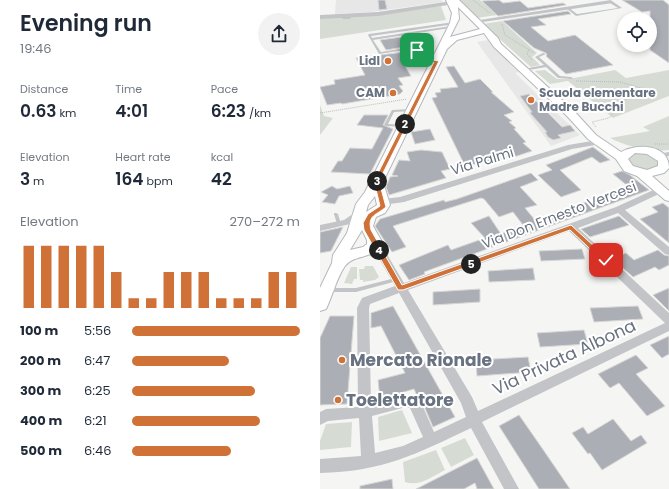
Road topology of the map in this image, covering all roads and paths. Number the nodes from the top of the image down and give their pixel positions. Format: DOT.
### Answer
graph roads {
  1 [pos="473,0"];
  2 [pos="609,1"];
  3 [pos="453,2"];
  4 [pos="567,8"];
  5 [pos="320,17"];
  6 [pos="497,18"];
  7 [pos="476,21"];
  8 [pos="437,25"];
  9 [pos="452,25"];
  10 [pos="439,28"];
  11 [pos="481,31"];
  12 [pos="371,39"];
  13 [pos="443,48"];
  14 [pos="544,54"];
  15 [pos="538,56"];
  16 [pos="437,61"];
  17 [pos="547,66"];
  18 [pos="524,70"];
  19 [pos="571,78"];
  20 [pos="575,81"];
  21 [pos="410,98"];
  22 [pos="412,110"];
  23 [pos="320,113"];
  24 [pos="404,126"];
  25 [pos="597,137"];
  26 [pos="654,144"];
  27 [pos="669,144"];
  28 [pos="634,150"];
  29 [pos="622,158"];
  30 [pos="664,162"];
  31 [pos="641,173"];
  32 [pos="376,181"];
  33 [pos="666,192"];
  34 [pos="362,206"];
  35 [pos="380,206"];
  36 [pos="619,209"];
  37 [pos="571,227"];
  38 [pos="320,228"];
  39 [pos="346,229"];
  40 [pos="368,246"];
  41 [pos="669,252"];
  42 [pos="339,263"];
  43 [pos="398,284"];
  44 [pos="327,290"];
  45 [pos="320,305"];
  46 [pos="669,320"];
  47 [pos="669,326"];
  48 [pos="365,412"];
  49 [pos="320,419"];
  50 [pos="474,419"];
  51 [pos="432,441"];
  52 [pos="369,462"];
  53 [pos="320,466"];
  54 [pos="512,489"];
  1 -- 6 [label="path"];
  2 -- 4 [label="street"];
  2 -- 4 [label="lane"];
  3 -- 5 [label="street"];
  3 -- 7 [label="street"];
  3 -- 9 [label="street"];
  4 -- 6 [label="street"];
  6 -- 7 [label="street"];
  6 -- 15 [label="path"];
  7 -- 9 [label="street"];
  7 -- 11 [label="street"];
  8 -- 9 [label="lane"];
  8 -- 10 [label="lane"];
  8 -- 12 [label="lane"];
  9 -- 10 [label="lane"];
  9 -- 11 [label="street"];
  9 -- 13 [label="street"];
  10 -- 12 [label="lane"];
  11 -- 13 [label="street"];
  11 -- 18 [label="street"];
  12 -- 16 [label="lane"];
  13 -- 16 [label="street"];
  14 -- 15 [label="lane"];
  15 -- 17 [label="lane"];
  16 -- 22 [label="street"];
  17 -- 18 [label="lane"];
  17 -- 19 [label="lane"];
  18 -- 25 [label="street"];
  20 -- 25 [label="path"];
  21 -- 23 [label="path"];
  22 -- 24 [label="street"];
  22 -- 24 [label="lane"];
  24 -- 32 [label="street"];
  25 -- 28 [label="street"];
  25 -- 29 [label="street"];
  25 -- 35 [label="street, Via Palmi"];
  26 -- 27 [label="path"];
  28 -- 29 [label="street"];
  28 -- 30 [label="street"];
  29 -- 31 [label="street"];
  30 -- 31 [label="street"];
  30 -- 33 [label="street"];
  31 -- 33 [label="street"];
  32 -- 34 [label="street"];
  32 -- 35 [label="street"];
  33 -- 36 [label="street, Via Don Ernesto Vercesi"];
  34 -- 35 [label="street"];
  34 -- 39 [label="street"];
  35 -- 40 [label="street"];
  36 -- 37 [label="street, Via Don Ernesto Vercesi"];
  36 -- 41 [label="street"];
  37 -- 43 [label="street, Via Don Ernesto Vercesi"];
  37 -- 46 [label="street"];
  38 -- 39 [label="street"];
  39 -- 40 [label="street"];
  39 -- 40 [label="street"];
  39 -- 42 [label="street"];
  40 -- 42 [label="street"];
  40 -- 43 [label="street"];
  42 -- 44 [label="street"];
  43 -- 44 [label="lane"];
  43 -- 48 [label="street, Via Don Ernesto Vercesi"];
  43 -- 50 [label="street"];
  44 -- 45 [label="street"];
  47 -- 50 [label="street, Via Privata Albona"];
  48 -- 49 [label="street"];
  48 -- 51 [label="street"];
  48 -- 52 [label="street, Via Don Ernesto Vercesi"];
  50 -- 51 [label="street, Via Privata Albona"];
  50 -- 54 [label="street"];
  51 -- 52 [label="street, Via Privata Albona"];
  52 -- 53 [label="street, Via Privata Albona"];
}
